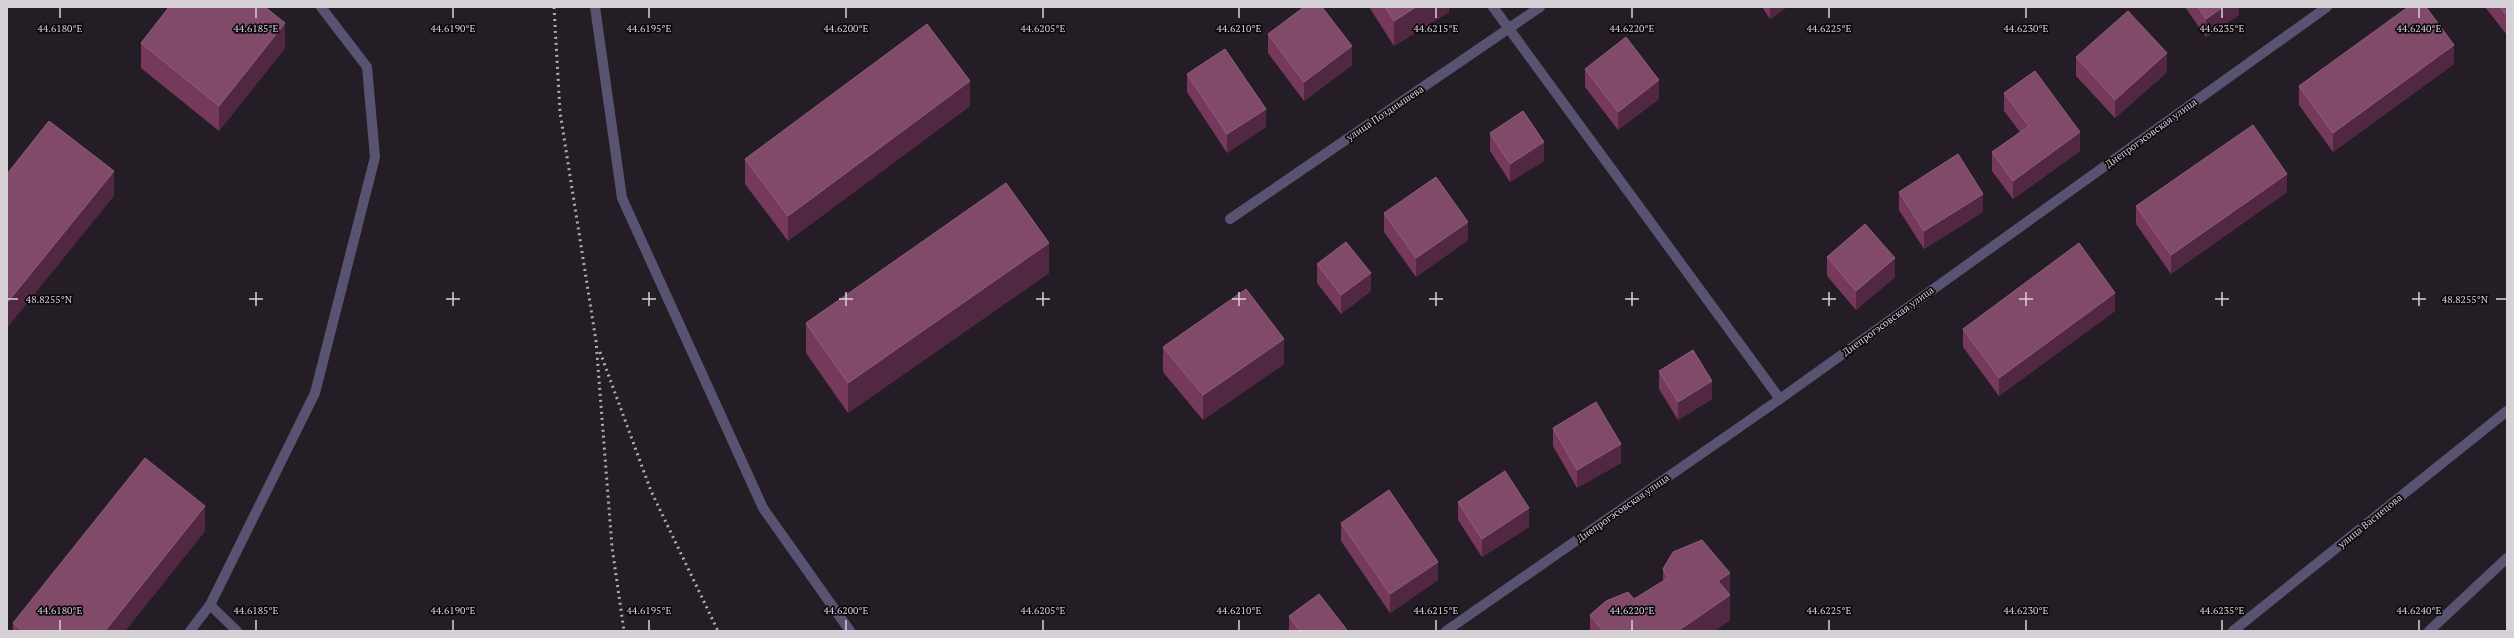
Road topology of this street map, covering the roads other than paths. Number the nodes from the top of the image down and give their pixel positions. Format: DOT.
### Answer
graph roads {
  1 [pos="321,7"];
  2 [pos="595,7"];
  3 [pos="1494,7"];
  4 [pos="1540,7"];
  5 [pos="2326,7"];
  6 [pos="1509,29"];
  7 [pos="1230,219"];
  8 [pos="1780,399"];
  9 [pos="2507,411"];
  10 [pos="2507,558"];
  11 [pos="210,606"];
  12 [pos="190,631"];
  13 [pos="236,631"];
  14 [pos="850,631"];
  15 [pos="1446,631"];
  16 [pos="2233,631"];
  17 [pos="2429,631"];
  1 -- 11 [label="street"];
  2 -- 14 [label="street"];
  3 -- 6 [label="street"];
  4 -- 6 [label="street, улица Позднышева"];
  5 -- 8 [label="street, Днепрогэсовская улица"];
  6 -- 7 [label="street, улица Позднышева"];
  6 -- 8 [label="street"];
  8 -- 15 [label="street, Днепрогэсовская улица"];
  9 -- 16 [label="street, улица Васнецова"];
  10 -- 17 [label="street"];
  11 -- 12 [label="street"];
  11 -- 13 [label="street"];
}
